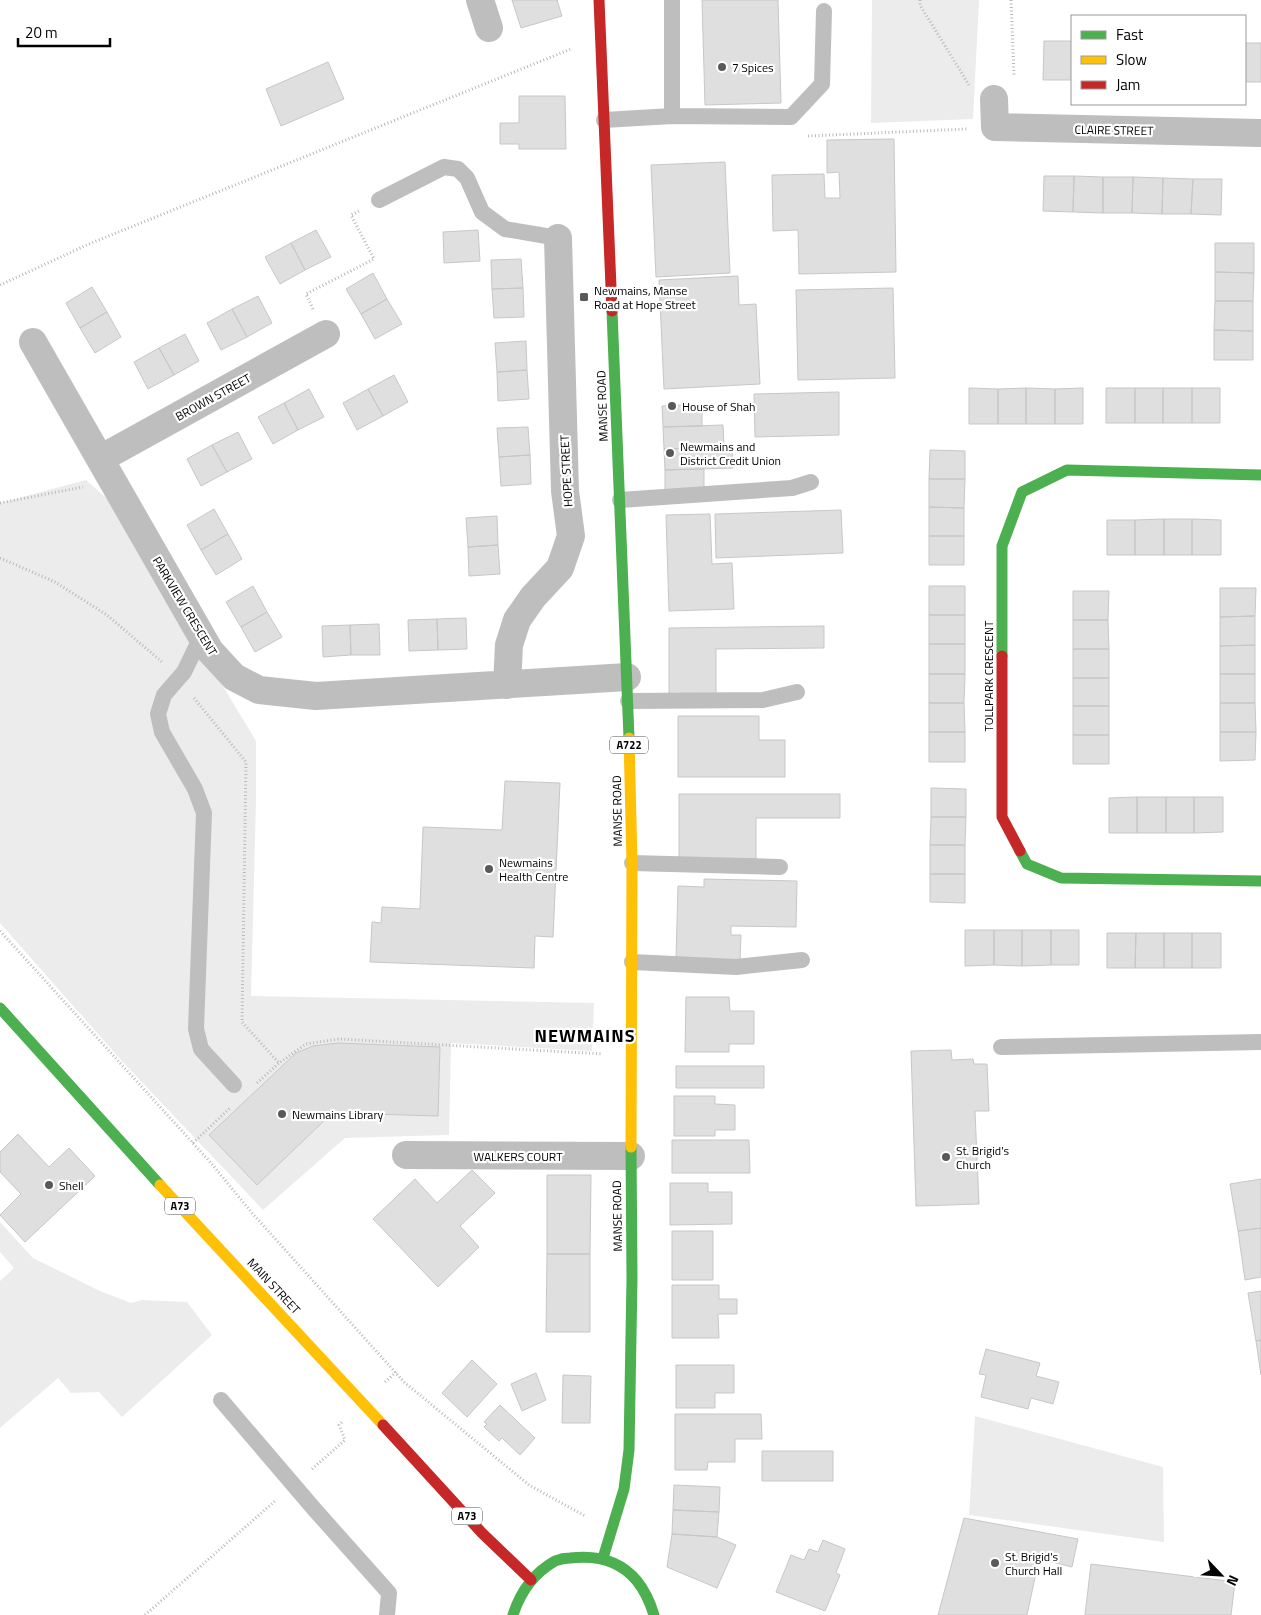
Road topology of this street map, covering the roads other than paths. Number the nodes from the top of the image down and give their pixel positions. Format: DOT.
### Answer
graph roads {
  1 [pos="480,0"];
  2 [pos="599,0"];
  3 [pos="672,0"];
  4 [pos="824,11"];
  5 [pos="489,28"];
  6 [pos="983,94"];
  7 [pos="672,116"];
  8 [pos="604,120"];
  9 [pos="1261,132"];
  10 [pos="380,200"];
  11 [pos="558,238"];
  12 [pos="326,334"];
  13 [pos="33,342"];
  14 [pos="106,470"];
  15 [pos="1261,475"];
  16 [pos="811,482"];
  17 [pos="620,500"];
  18 [pos="201,637"];
  19 [pos="507,686"];
  20 [pos="627,689"];
  21 [pos="797,692"];
  22 [pos="632,864"];
  23 [pos="780,867"];
  24 [pos="1261,881"];
  25 [pos="802,960"];
  26 [pos="632,962"];
  27 [pos="0,1008"];
  28 [pos="1261,1042"];
  29 [pos="1000,1047"];
  30 [pos="234,1085"];
  31 [pos="406,1155"];
  32 [pos="630,1156"];
  33 [pos="221,1400"];
  34 [pos="603,1558"];
  35 [pos="531,1580"];
  36 [pos="387,1615"];
  37 [pos="514,1615"];
  38 [pos="654,1615"];
  1 -- 5 [label="street"];
  2 -- 8 [label="main road, MANSE ROAD / A722"];
  3 -- 7 [label="lane"];
  4 -- 7 [label="lane"];
  6 -- 9 [label="street, CLAIRE STREET"];
  7 -- 8 [label="lane"];
  8 -- 17 [label="main road, MANSE ROAD / A722"];
  10 -- 11 [label="lane"];
  11 -- 19 [label="street, HOPE STREET"];
  12 -- 14 [label="street, BROWN STREET"];
  13 -- 14 [label="street, PARKVIEW CRESCENT"];
  14 -- 18 [label="street, PARKVIEW CRESCENT"];
  15 -- 24 [label="main road, TOLLPARK CRESCENT"];
  16 -- 17 [label="lane"];
  17 -- 20 [label="main road, MANSE ROAD / A722"];
  18 -- 19 [label="street, PARKVIEW CRESCENT"];
  18 -- 30 [label="lane"];
  19 -- 20 [label="street, PARKVIEW CRESCENT"];
  20 -- 21 [label="lane"];
  20 -- 22 [label="main road, MANSE ROAD / A722"];
  22 -- 23 [label="lane"];
  22 -- 26 [label="main road, MANSE ROAD / A722"];
  25 -- 26 [label="lane"];
  26 -- 32 [label="main road, MANSE ROAD / A722"];
  27 -- 35 [label="main road, MAIN STREET / A73"];
  28 -- 29 [label="lane"];
  31 -- 32 [label="street, WALKERS COURT"];
  32 -- 34 [label="main road, MANSE ROAD / A722"];
  33 -- 36 [label="lane"];
  34 -- 35 [label="main road"];
  34 -- 38 [label="main road"];
  35 -- 37 [label="main road"];
}
